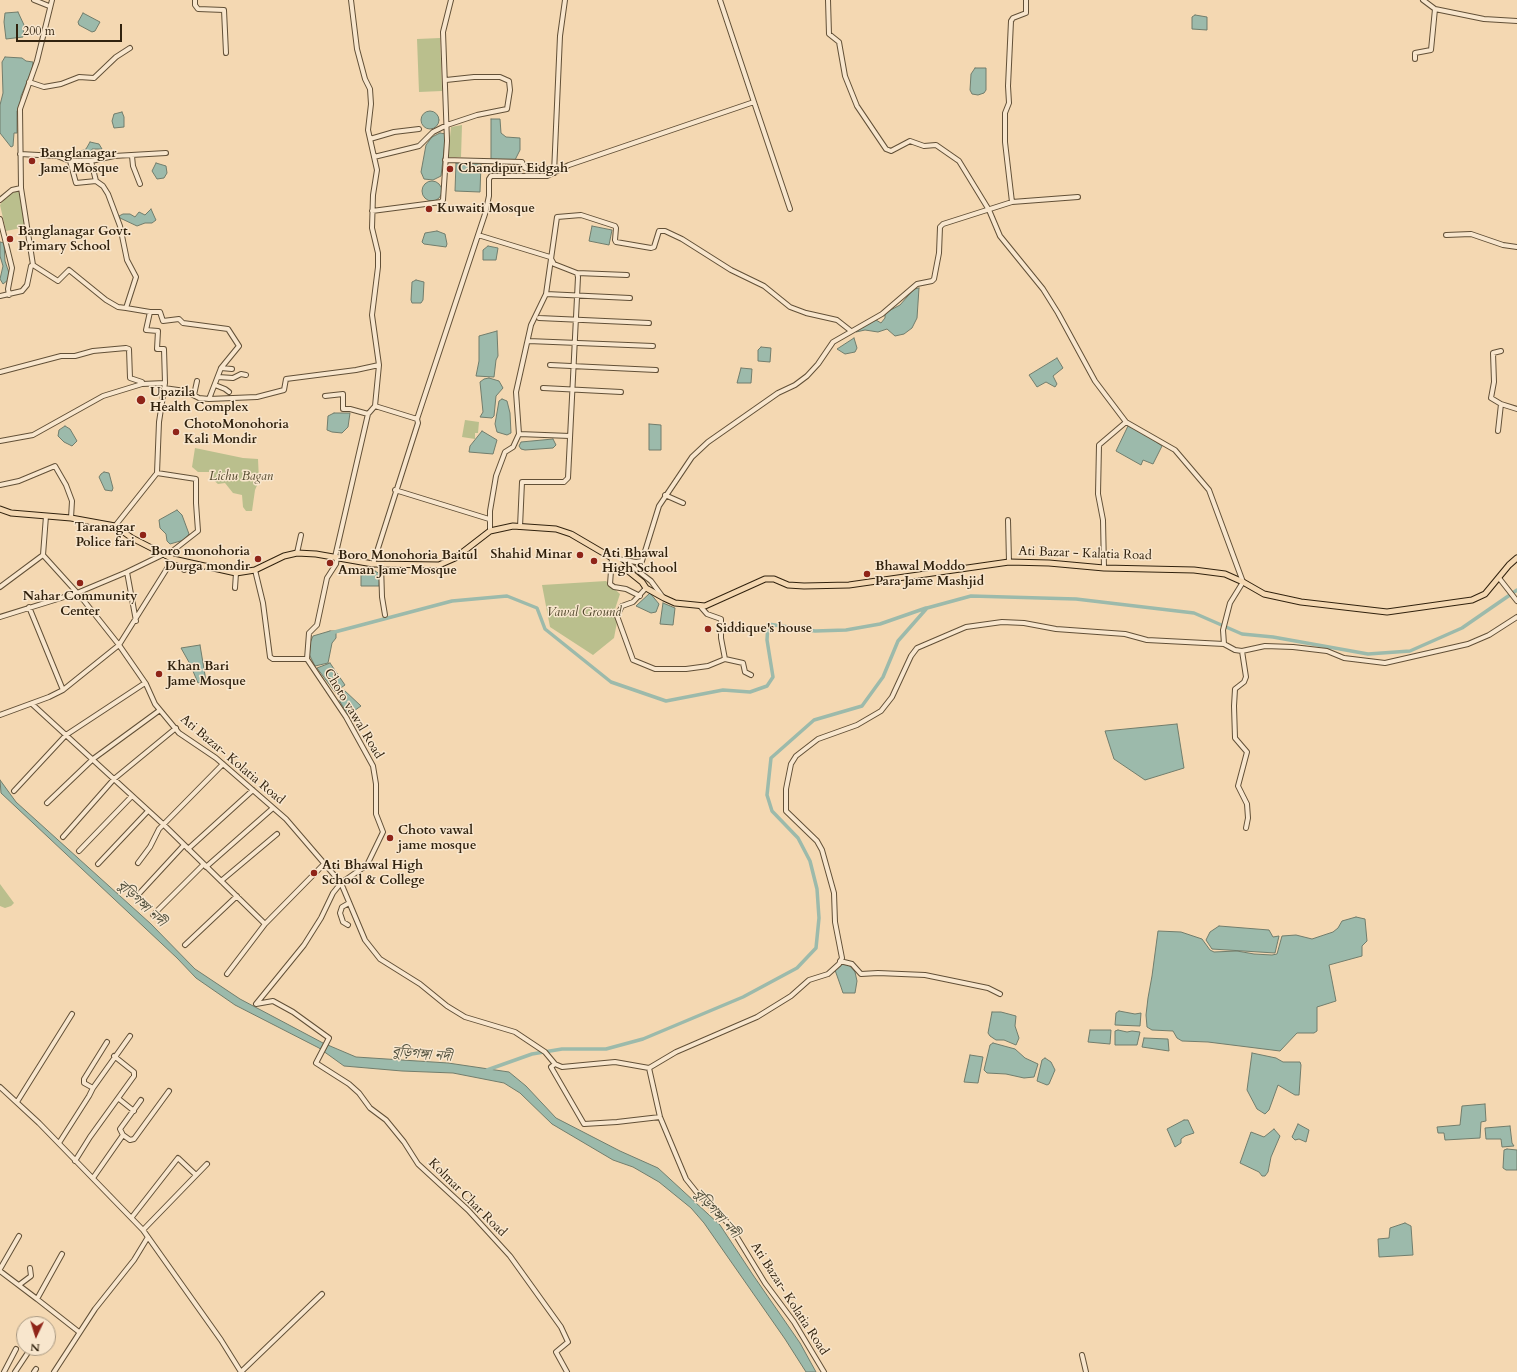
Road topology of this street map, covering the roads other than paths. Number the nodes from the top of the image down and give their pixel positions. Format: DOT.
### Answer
graph roads {
  1 [pos="34,0"];
  2 [pos="52,0"];
  3 [pos="195,0"];
  4 [pos="351,0"];
  5 [pos="450,0"];
  6 [pos="565,0"];
  7 [pos="720,0"];
  8 [pos="828,0"];
  9 [pos="1026,0"];
  10 [pos="1423,0"];
  11 [pos="49,6"];
  12 [pos="1435,9"];
  13 [pos="1517,21"];
  14 [pos="130,48"];
  15 [pos="226,53"];
  16 [pos="1415,59"];
  17 [pos="446,80"];
  18 [pos="29,82"];
  19 [pos="754,102"];
  20 [pos="447,125"];
  21 [pos="419,129"];
  22 [pos="370,140"];
  23 [pos="166,153"];
  24 [pos="20,154"];
  25 [pos="132,156"];
  26 [pos="374,157"];
  27 [pos="91,160"];
  28 [pos="445,160"];
  29 [pos="70,161"];
  30 [pos="554,171"];
  31 [pos="96,181"];
  32 [pos="140,184"];
  33 [pos="21,188"];
  34 [pos="1078,197"];
  35 [pos="0,200"];
  36 [pos="1012,202"];
  37 [pos="790,209"];
  38 [pos="989,210"];
  39 [pos="372,212"];
  40 [pos="0,219"];
  41 [pos="478,235"];
  42 [pos="1446,235"];
  43 [pos="2,238"];
  44 [pos="1517,247"];
  45 [pos="551,260"];
  46 [pos="34,266"];
  47 [pos="577,274"];
  48 [pos="627,275"];
  49 [pos="546,294"];
  50 [pos="9,295"];
  51 [pos="0,296"];
  52 [pos="577,296"];
  53 [pos="630,298"];
  54 [pos="126,308"];
  55 [pos="150,312"];
  56 [pos="539,318"];
  57 [pos="576,319"];
  58 [pos="649,323"];
  59 [pos="851,331"];
  60 [pos="528,341"];
  61 [pos="575,343"];
  62 [pos="653,346"];
  63 [pos="1501,351"];
  64 [pos="379,365"];
  65 [pos="550,365"];
  66 [pos="574,366"];
  67 [pos="221,368"];
  68 [pos="232,369"];
  69 [pos="656,370"];
  70 [pos="0,372"];
  71 [pos="246,375"];
  72 [pos="218,377"];
  73 [pos="197,381"];
  74 [pos="142,384"];
  75 [pos="215,385"];
  76 [pos="164,386"];
  77 [pos="543,388"];
  78 [pos="573,390"];
  79 [pos="229,392"];
  80 [pos="621,392"];
  81 [pos="194,395"];
  82 [pos="325,396"];
  83 [pos="209,399"];
  84 [pos="1501,404"];
  85 [pos="375,406"];
  86 [pos="1517,409"];
  87 [pos="368,414"];
  88 [pos="417,419"];
  89 [pos="1126,422"];
  90 [pos="1498,431"];
  91 [pos="519,434"];
  92 [pos="570,436"];
  93 [pos="0,441"];
  94 [pos="157,473"];
  95 [pos="0,485"];
  96 [pos="395,490"];
  97 [pos="665,495"];
  98 [pos="683,503"];
  99 [pos="0,509"];
  100 [pos="46,516"];
  101 [pos="71,518"];
  102 [pos="489,519"];
  103 [pos="1008,520"];
  104 [pos="520,526"];
  105 [pos="116,527"];
  106 [pos="490,531"];
  107 [pos="301,535"];
  108 [pos="297,553"];
  109 [pos="43,555"];
  110 [pos="164,555"];
  111 [pos="336,557"];
  112 [pos="612,558"];
  113 [pos="1517,558"];
  114 [pos="173,559"];
  115 [pos="624,560"];
  116 [pos="1009,562"];
  117 [pos="185,563"];
  118 [pos="373,564"];
  119 [pos="381,564"];
  120 [pos="1104,568"];
  121 [pos="184,570"];
  122 [pos="255,570"];
  123 [pos="129,572"];
  124 [pos="236,573"];
  125 [pos="1499,578"];
  126 [pos="1243,582"];
  127 [pos="0,587"];
  128 [pos="235,588"];
  129 [pos="646,588"];
  130 [pos="77,593"];
  131 [pos="640,596"];
  132 [pos="664,598"];
  133 [pos="1516,600"];
  134 [pos="700,606"];
  135 [pos="29,607"];
  136 [pos="385,615"];
  137 [pos="0,617"];
  138 [pos="1517,617"];
  139 [pos="136,621"];
  140 [pos="1224,644"];
  141 [pos="119,645"];
  142 [pos="1242,651"];
  143 [pos="307,659"];
  144 [pos="725,659"];
  145 [pos="751,675"];
  146 [pos="145,683"];
  147 [pos="63,690"];
  148 [pos="32,704"];
  149 [pos="160,710"];
  150 [pos="0,715"];
  151 [pos="176,728"];
  152 [pos="66,735"];
  153 [pos="92,759"];
  154 [pos="223,764"];
  155 [pos="114,779"];
  156 [pos="253,790"];
  157 [pos="14,792"];
  158 [pos="132,796"];
  159 [pos="47,803"];
  160 [pos="273,808"];
  161 [pos="148,811"];
  162 [pos="164,825"];
  163 [pos="1246,828"];
  164 [pos="277,834"];
  165 [pos="63,837"];
  166 [pos="184,845"];
  167 [pos="188,849"];
  168 [pos="79,851"];
  169 [pos="138,863"];
  170 [pos="98,864"];
  171 [pos="324,864"];
  172 [pos="205,866"];
  173 [pos="221,881"];
  174 [pos="341,883"];
  175 [pos="333,893"];
  176 [pos="237,896"];
  177 [pos="136,897"];
  178 [pos="350,903"];
  179 [pos="153,915"];
  180 [pos="265,924"];
  181 [pos="348,925"];
  182 [pos="185,945"];
  183 [pos="840,961"];
  184 [pos="227,974"];
  185 [pos="1000,994"];
  186 [pos="72,1014"];
  187 [pos="130,1036"];
  188 [pos="107,1042"];
  189 [pos="114,1056"];
  190 [pos="553,1062"];
  191 [pos="649,1068"];
  192 [pos="0,1087"];
  193 [pos="92,1088"];
  194 [pos="169,1091"];
  195 [pos="119,1099"];
  196 [pos="142,1100"];
  197 [pos="17,1102"];
  198 [pos="134,1111"];
  199 [pos="660,1117"];
  200 [pos="123,1135"];
  201 [pos="59,1143"];
  202 [pos="75,1161"];
  203 [pos="207,1164"];
  204 [pos="196,1175"];
  205 [pos="93,1178"];
  206 [pos="132,1217"];
  207 [pos="143,1230"];
  208 [pos="19,1236"];
  209 [pos="148,1237"];
  210 [pos="62,1254"];
  211 [pos="30,1268"];
  212 [pos="0,1270"];
  213 [pos="19,1285"];
  214 [pos="322,1294"];
  215 [pos="37,1299"];
  216 [pos="79,1332"];
  217 [pos="16,1349"];
  218 [pos="1082,1355"];
  219 [pos="26,1356"];
  220 [pos="4,1372"];
  221 [pos="15,1372"];
  222 [pos="54,1372"];
  223 [pos="241,1372"];
  224 [pos="567,1372"];
  225 [pos="824,1372"];
  226 [pos="1086,1372"];
  1 -- 11 [label="street"];
  2 -- 11 [label="street"];
  3 -- 15 [label="street"];
  4 -- 22 [label="street"];
  5 -- 17 [label="street"];
  6 -- 30 [label="street"];
  7 -- 19 [label="street"];
  8 -- 38 [label="street"];
  9 -- 36 [label="street"];
  10 -- 12 [label="street"];
  11 -- 18 [label="street"];
  12 -- 13 [label="street"];
  12 -- 16 [label="street"];
  14 -- 18 [label="street"];
  17 -- 20 [label="street"];
  17 -- 20 [label="street"];
  18 -- 24 [label="street"];
  19 -- 30 [label="street"];
  19 -- 37 [label="street"];
  20 -- 26 [label="street"];
  20 -- 28 [label="street"];
  21 -- 22 [label="street"];
  22 -- 26 [label="street"];
  23 -- 25 [label="street"];
  24 -- 29 [label="street"];
  24 -- 33 [label="street"];
  25 -- 27 [label="street"];
  25 -- 32 [label="street"];
  26 -- 39 [label="street"];
  27 -- 29 [label="street"];
  27 -- 31 [label="street"];
  28 -- 30 [label="street"];
  28 -- 39 [label="street"];
  29 -- 31 [label="street"];
  30 -- 41 [label="street"];
  31 -- 54 [label="street"];
  33 -- 35 [label="street"];
  33 -- 46 [label="street"];
  34 -- 36 [label="street"];
  36 -- 38 [label="street"];
  38 -- 59 [label="street"];
  38 -- 89 [label="street"];
  39 -- 64 [label="street"];
  40 -- 43 [label="street"];
  41 -- 45 [label="street"];
  41 -- 88 [label="street"];
  42 -- 44 [label="street"];
  43 -- 50 [label="street"];
  45 -- 47 [label="street"];
  45 -- 49 [label="street"];
  45 -- 59 [label="street"];
  46 -- 50 [label="street"];
  46 -- 54 [label="street"];
  47 -- 48 [label="street"];
  47 -- 52 [label="street"];
  49 -- 52 [label="street"];
  49 -- 60 [label="street"];
  50 -- 51 [label="street"];
  52 -- 53 [label="street"];
  52 -- 57 [label="street"];
  54 -- 55 [label="street"];
  55 -- 67 [label="street"];
  55 -- 76 [label="street"];
  56 -- 57 [label="street"];
  57 -- 58 [label="street"];
  57 -- 61 [label="street"];
  59 -- 97 [label="street"];
  60 -- 61 [label="street"];
  60 -- 91 [label="street"];
  61 -- 62 [label="street"];
  61 -- 66 [label="street"];
  63 -- 84 [label="street"];
  64 -- 83 [label="street"];
  64 -- 85 [label="street"];
  65 -- 66 [label="street"];
  66 -- 69 [label="street"];
  66 -- 78 [label="street"];
  67 -- 68 [label="street"];
  67 -- 72 [label="street"];
  70 -- 74 [label="street"];
  71 -- 72 [label="street"];
  72 -- 75 [label="street"];
  73 -- 81 [label="street"];
  74 -- 76 [label="street"];
  74 -- 93 [label="street"];
  75 -- 79 [label="street"];
  75 -- 83 [label="street"];
  76 -- 81 [label="street"];
  76 -- 94 [label="street"];
  77 -- 78 [label="street"];
  78 -- 80 [label="street"];
  78 -- 92 [label="street"];
  81 -- 83 [label="street"];
  82 -- 87 [label="street"];
  84 -- 86 [label="street"];
  84 -- 90 [label="street"];
  85 -- 87 [label="street"];
  85 -- 88 [label="street"];
  87 -- 111 [label="street"];
  88 -- 96 [label="street"];
  89 -- 120 [label="street"];
  89 -- 126 [label="street"];
  91 -- 92 [label="street"];
  91 -- 102 [label="street"];
  92 -- 104 [label="street"];
  94 -- 105 [label="street"];
  94 -- 110 [label="street"];
  95 -- 101 [label="street"];
  96 -- 102 [label="street"];
  96 -- 118 [label="street"];
  97 -- 98 [label="street"];
  97 -- 115 [label="street"];
  99 -- 100 [label="main road"];
  100 -- 101 [label="main road"];
  100 -- 109 [label="street"];
  101 -- 105 [label="main road"];
  102 -- 106 [label="street"];
  103 -- 116 [label="street"];
  104 -- 106 [label="main road"];
  104 -- 112 [label="main road"];
  105 -- 110 [label="main road"];
  106 -- 119 [label="main road"];
  107 -- 108 [label="street"];
  108 -- 111 [label="main road"];
  108 -- 122 [label="main road"];
  109 -- 127 [label="street"];
  109 -- 130 [label="street, Ati Bazar- Kolatia Road"];
  110 -- 114 [label="main road"];
  110 -- 123 [label="street"];
  111 -- 118 [label="main road"];
  111 -- 143 [label="street"];
  112 -- 115 [label="street"];
  112 -- 129 [label="main road, Ati Bazar - Kalatia Road"];
  112 -- 131 [label="street"];
  113 -- 125 [label="main road, Ati Bazar - Kalatia Road"];
  114 -- 117 [label="main road"];
  114 -- 139 [label="street"];
  115 -- 132 [label="street"];
  116 -- 120 [label="main road, Ati Bazar - Kalatia Road"];
  116 -- 134 [label="main road, Ati Bazar - Kalatia Road"];
  117 -- 121 [label="street"];
  117 -- 124 [label="main road"];
  118 -- 119 [label="main road"];
  119 -- 136 [label="street"];
  120 -- 126 [label="main road, Ati Bazar - Kalatia Road"];
  122 -- 124 [label="main road"];
  122 -- 143 [label="street"];
  123 -- 130 [label="street"];
  123 -- 139 [label="street"];
  124 -- 128 [label="street"];
  125 -- 126 [label="main road, Ati Bazar - Kalatia Road"];
  125 -- 133 [label="street"];
  126 -- 140 [label="street"];
  129 -- 131 [label="street"];
  129 -- 132 [label="main road, Ati Bazar - Kalatia Road"];
  130 -- 135 [label="street"];
  130 -- 141 [label="street, Ati Bazar- Kolatia Road"];
  131 -- 144 [label="street"];
  132 -- 134 [label="main road, Ati Bazar - Kalatia Road"];
  134 -- 144 [label="street"];
  135 -- 137 [label="street"];
  135 -- 147 [label="street"];
  138 -- 142 [label="street"];
  139 -- 141 [label="street"];
  140 -- 142 [label="street"];
  140 -- 183 [label="street"];
  141 -- 146 [label="street, Ati Bazar- Kolatia Road"];
  141 -- 147 [label="street"];
  142 -- 163 [label="street"];
  143 -- 174 [label="street, Choto vawal Road"];
  144 -- 145 [label="street"];
  146 -- 149 [label="street, Ati Bazar- Kolatia Road"];
  146 -- 152 [label="street"];
  147 -- 148 [label="street"];
  148 -- 150 [label="street"];
  148 -- 152 [label="street"];
  149 -- 151 [label="street, Ati Bazar- Kolatia Road"];
  149 -- 153 [label="street"];
  151 -- 154 [label="street, Ati Bazar- Kolatia Road"];
  151 -- 155 [label="street"];
  152 -- 153 [label="street"];
  152 -- 157 [label="street"];
  153 -- 155 [label="street"];
  153 -- 159 [label="street"];
  154 -- 156 [label="street, Ati Bazar- Kolatia Road"];
  154 -- 162 [label="street"];
  155 -- 158 [label="street"];
  155 -- 165 [label="street"];
  156 -- 160 [label="street, Ati Bazar- Kolatia Road"];
  156 -- 167 [label="street"];
  158 -- 161 [label="street"];
  158 -- 168 [label="street"];
  160 -- 171 [label="street, Ati Bazar- Kolatia Road"];
  160 -- 172 [label="street"];
  161 -- 162 [label="street"];
  161 -- 170 [label="street"];
  162 -- 166 [label="street"];
  162 -- 169 [label="street"];
  164 -- 173 [label="street"];
  166 -- 167 [label="street"];
  166 -- 177 [label="street"];
  167 -- 172 [label="street"];
  171 -- 174 [label="street, Ati Bazar- Kolatia Road"];
  171 -- 180 [label="street"];
  172 -- 173 [label="street"];
  172 -- 179 [label="street"];
  173 -- 176 [label="street"];
  174 -- 175 [label="street, Choto vawal Road"];
  174 -- 178 [label="street, Ati Bazar- Kolatia Road"];
  175 -- 224 [label="street, Kolmar Char Road"];
  176 -- 180 [label="street"];
  176 -- 182 [label="street"];
  178 -- 181 [label="street"];
  178 -- 190 [label="street, Ati Bazar- Kolatia Road"];
  180 -- 184 [label="street"];
  183 -- 185 [label="street"];
  183 -- 191 [label="street"];
  186 -- 197 [label="street"];
  187 -- 189 [label="street"];
  188 -- 193 [label="street"];
  189 -- 193 [label="street"];
  189 -- 195 [label="street"];
  190 -- 191 [label="street"];
  190 -- 199 [label="street"];
  191 -- 199 [label="street, Ati Bazar- Kolatia Road"];
  192 -- 197 [label="street"];
  193 -- 201 [label="street"];
  194 -- 200 [label="street"];
  195 -- 198 [label="street"];
  195 -- 202 [label="street"];
  196 -- 198 [label="street"];
  197 -- 201 [label="street"];
  198 -- 200 [label="street"];
  199 -- 225 [label="street, Ati Bazar- Kolatia Road"];
  200 -- 205 [label="street"];
  201 -- 202 [label="street"];
  202 -- 205 [label="street"];
  203 -- 204 [label="street"];
  204 -- 206 [label="street"];
  204 -- 207 [label="street"];
  205 -- 206 [label="street"];
  206 -- 207 [label="street"];
  207 -- 209 [label="street"];
  208 -- 212 [label="street"];
  209 -- 216 [label="street"];
  209 -- 223 [label="street"];
  210 -- 215 [label="street"];
  211 -- 213 [label="street"];
  212 -- 213 [label="street"];
  213 -- 215 [label="street"];
  214 -- 223 [label="street"];
  215 -- 216 [label="street"];
  216 -- 222 [label="street"];
  217 -- 220 [label="street"];
  218 -- 226 [label="street"];
  219 -- 221 [label="street"];
}
